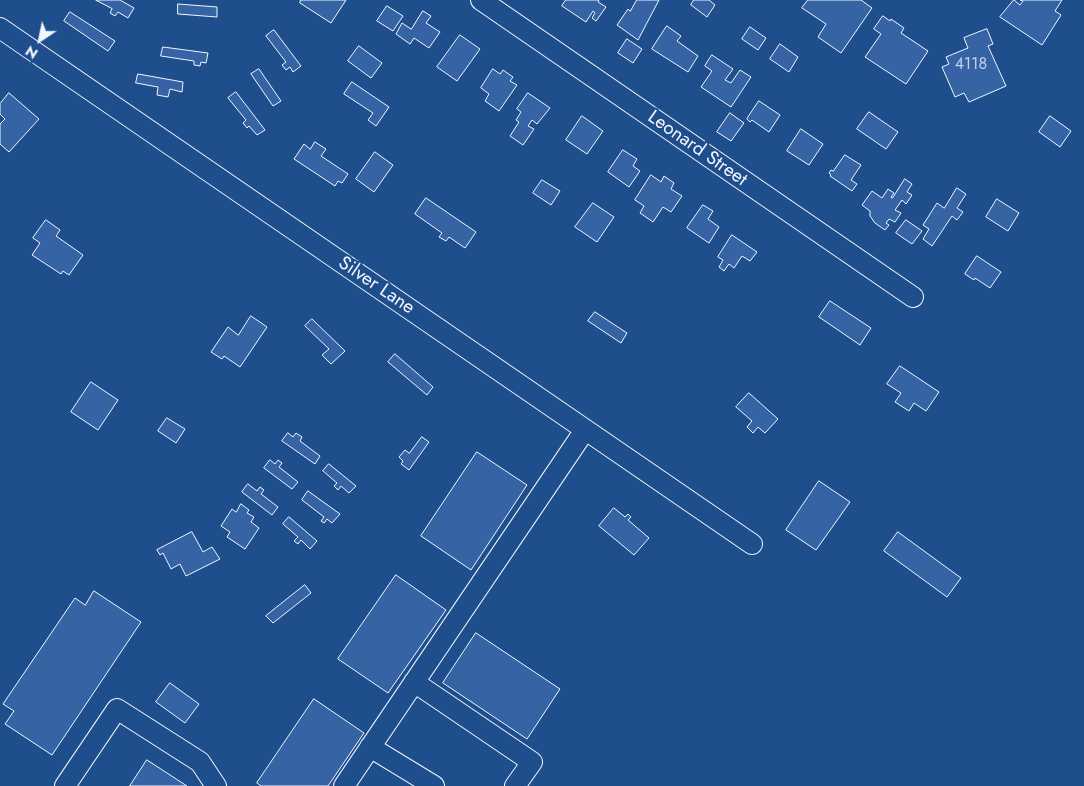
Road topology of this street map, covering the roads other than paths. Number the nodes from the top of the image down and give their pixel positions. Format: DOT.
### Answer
graph roads {
  1 [pos="481,0"];
  2 [pos="0,28"];
  3 [pos="913,297"];
  4 [pos="585,430"];
  5 [pos="752,544"];
  6 [pos="414,682"];
  7 [pos="370,747"];
  8 [pos="65,786"];
  9 [pos="216,786"];
  10 [pos="344,786"];
  11 [pos="434,786"];
  12 [pos="515,786"];
  1 -- 3 [label="street, Leonard Street"];
  2 -- 4 [label="street, Silver Lane"];
  4 -- 5 [label="street, Silver Lane"];
  4 -- 6 [label="street"];
  6 -- 7 [label="street"];
  6 -- 12 [label="street"];
  7 -- 10 [label="street"];
  7 -- 11 [label="street"];
  8 -- 9 [label="street"];
}
